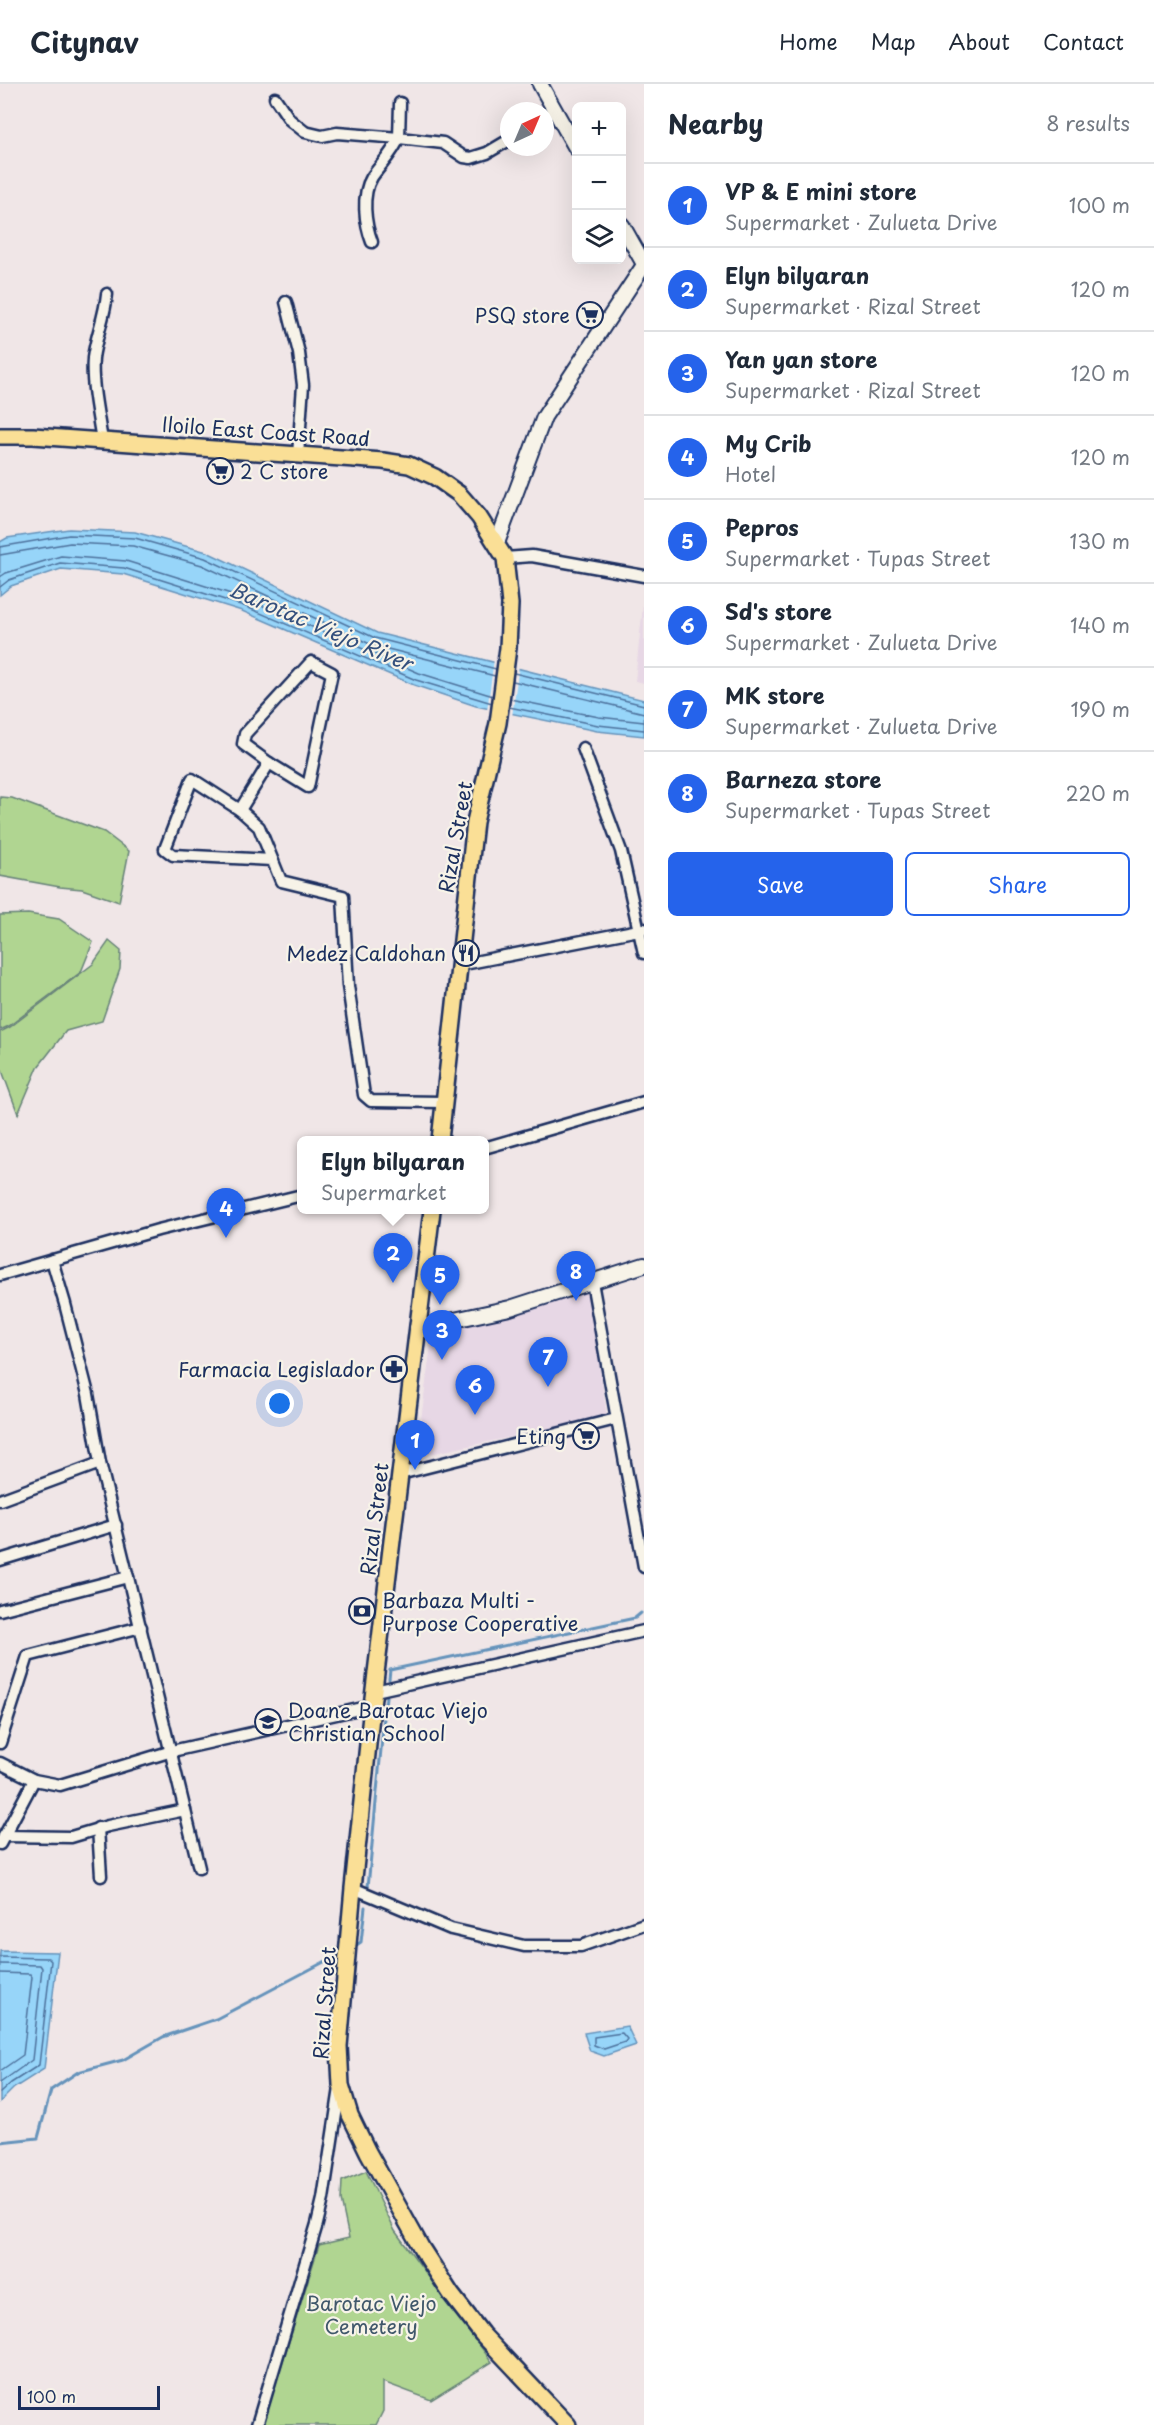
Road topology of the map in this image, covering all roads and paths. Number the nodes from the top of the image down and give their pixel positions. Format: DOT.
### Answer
graph roads {
  1 [pos="540,84"];
  2 [pos="275,98"];
  3 [pos="546,102"];
  4 [pos="400,103"];
  5 [pos="554,118"];
  6 [pos="399,138"];
  7 [pos="572,143"];
  8 [pos="500,146"];
  9 [pos="626,233"];
  10 [pos="372,242"];
  11 [pos="644,264"];
  12 [pos="107,294"];
  13 [pos="286,302"];
  14 [pos="0,436"];
  15 [pos="102,441"];
  16 [pos="298,455"];
  17 [pos="497,543"];
  18 [pos="505,558"];
  19 [pos="644,576"];
  20 [pos="583,748"];
  21 [pos="269,763"];
  22 [pos="240,810"];
  23 [pos="272,860"];
  24 [pos="641,930"];
  25 [pos="644,953"];
  26 [pos="459,965"];
  27 [pos="443,1102"];
  28 [pos="644,1102"];
  29 [pos="440,1136"];
  30 [pos="489,1148"];
  31 [pos="297,1196"];
  32 [pos="431,1214"];
  33 [pos="52,1260"];
  34 [pos="644,1265"];
  35 [pos="0,1275"];
  36 [pos="592,1282"];
  37 [pos="417,1328"];
  38 [pos="616,1419"];
  39 [pos="100,1463"];
  40 [pos="400,1473"];
  41 [pos="0,1500"];
  42 [pos="116,1526"];
  43 [pos="0,1560"];
  44 [pos="644,1567"];
  45 [pos="129,1577"];
  46 [pos="0,1610"];
  47 [pos="141,1627"];
  48 [pos="644,1630"];
  49 [pos="374,1698"];
  50 [pos="0,1743"];
  51 [pos="172,1751"];
  52 [pos="0,1762"];
  53 [pos="34,1780"];
  54 [pos="186,1810"];
  55 [pos="98,1828"];
  56 [pos="2,1840"];
  57 [pos="199,1868"];
  58 [pos="101,1876"];
  59 [pos="354,1888"];
  60 [pos="644,1924"];
  61 [pos="341,2085"];
  62 [pos="257,2425"];
  63 [pos="568,2425"];
  1 -- 3 [label="street"];
  2 -- 6 [label="street"];
  4 -- 6 [label="street"];
  5 -- 7 [label="street"];
  6 -- 8 [label="street"];
  6 -- 10 [label="street"];
  9 -- 11 [label="street"];
  11 -- 17 [label="street"];
  12 -- 15 [label="street"];
  13 -- 16 [label="street"];
  14 -- 15 [label="main road, Iloilo East Coast Road"];
  15 -- 16 [label="main road, Iloilo East Coast Road"];
  16 -- 17 [label="main road, Iloilo East Coast Road"];
  17 -- 18 [label="main road, Rizal Street"];
  18 -- 19 [label="street"];
  18 -- 26 [label="main road, Rizal Street"];
  20 -- 24 [label="street"];
  21 -- 21 [label="street"];
  21 -- 22 [label="street"];
  22 -- 23 [label="street"];
  22 -- 23 [label="street"];
  23 -- 27 [label="street"];
  24 -- 25 [label="street"];
  24 -- 26 [label="street"];
  26 -- 27 [label="main road, Rizal Street"];
  27 -- 29 [label="main road, Rizal Street"];
  28 -- 30 [label="street"];
  31 -- 33 [label="street"];
  32 -- 37 [label="main road, Rizal Street"];
  33 -- 35 [label="street"];
  33 -- 39 [label="street"];
  34 -- 36 [label="street"];
  36 -- 37 [label="street"];
  36 -- 38 [label="street"];
  37 -- 40 [label="main road, Rizal Street"];
  38 -- 40 [label="street"];
  38 -- 44 [label="street"];
  39 -- 41 [label="street"];
  39 -- 42 [label="street"];
  40 -- 49 [label="main road, Rizal Street"];
  42 -- 43 [label="street"];
  42 -- 45 [label="street"];
  45 -- 46 [label="street"];
  45 -- 47 [label="street"];
  47 -- 50 [label="street"];
  47 -- 51 [label="street"];
  48 -- 49 [label="street"];
  49 -- 51 [label="street"];
  49 -- 59 [label="main road, Rizal Street"];
  51 -- 53 [label="street"];
  51 -- 54 [label="street"];
  52 -- 53 [label="street"];
  53 -- 56 [label="street"];
  54 -- 55 [label="street"];
  54 -- 57 [label="street"];
  55 -- 56 [label="street"];
  55 -- 58 [label="street"];
  59 -- 60 [label="street"];
  59 -- 61 [label="main road, Rizal Street"];
  61 -- 62 [label="street"];
  61 -- 63 [label="main road"];
}
